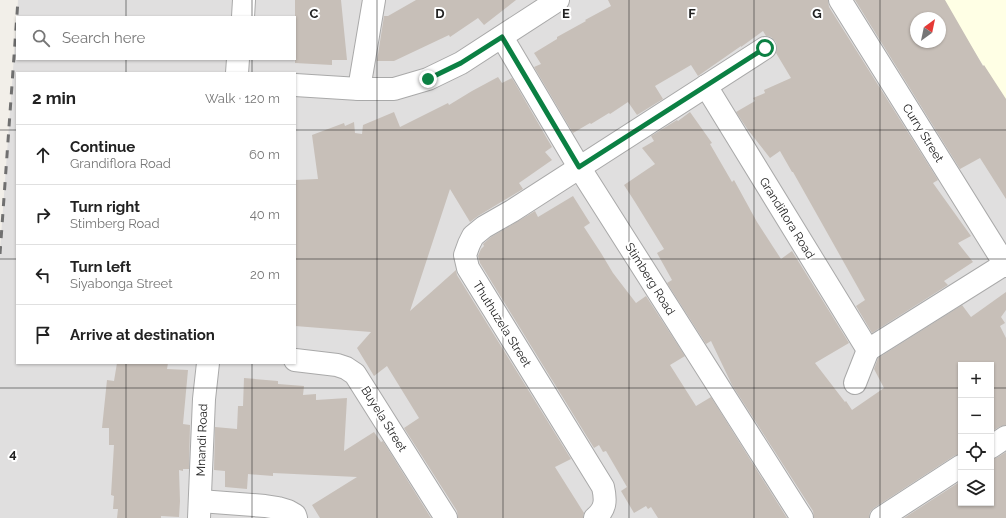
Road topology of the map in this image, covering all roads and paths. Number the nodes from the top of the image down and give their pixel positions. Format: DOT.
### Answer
graph roads {
  1 [pos="244,0"];
  2 [pos="374,0"];
  3 [pos="558,0"];
  4 [pos="840,0"];
  5 [pos="242,16"];
  6 [pos="502,37"];
  7 [pos="765,48"];
  8 [pos="238,60"];
  9 [pos="237,72"];
  10 [pos="296,85"];
  11 [pos="706,86"];
  12 [pos="359,89"];
  13 [pos="579,167"];
  14 [pos="1005,265"];
  15 [pos="868,350"];
  16 [pos="296,360"];
  17 [pos="208,364"];
  18 [pos="855,383"];
  19 [pos="1006,437"];
  20 [pos="994,445"];
  21 [pos="958,468"];
  22 [pos="200,510"];
  23 [pos="296,518"];
  24 [pos="446,518"];
  25 [pos="595,518"];
  26 [pos="802,518"];
  27 [pos="881,518"];
  1 -- 5 [label="street"];
  2 -- 12 [label="street"];
  3 -- 6 [label="street"];
  4 -- 14 [label="street, Curry Street"];
  6 -- 12 [label="street"];
  6 -- 13 [label="street, Stimberg Road"];
  7 -- 11 [label="street"];
  8 -- 9 [label="street"];
  10 -- 12 [label="street"];
  11 -- 13 [label="street"];
  11 -- 15 [label="street, Grandiflora Road"];
  13 -- 25 [label="street, Thuthuzela Street"];
  13 -- 26 [label="street, Stimberg Road"];
  14 -- 15 [label="street"];
  15 -- 18 [label="street"];
  16 -- 24 [label="street, Buyela Street"];
  17 -- 22 [label="street, Mnandi Road"];
  19 -- 20 [label="street"];
  21 -- 27 [label="street"];
  22 -- 23 [label="street"];
}
